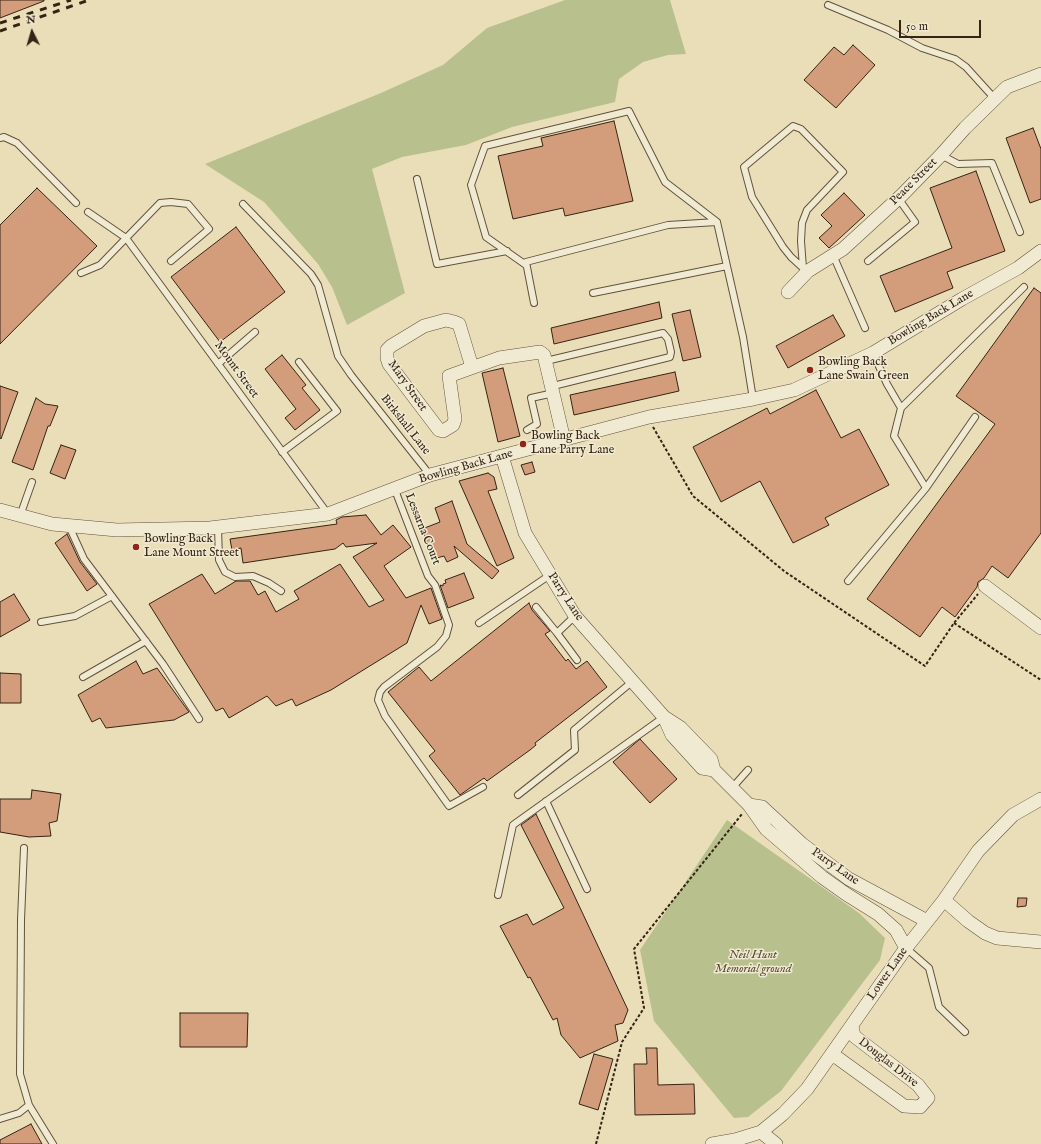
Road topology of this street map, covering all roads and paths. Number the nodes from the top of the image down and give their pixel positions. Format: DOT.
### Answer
graph roads {
  1 [pos="828,5"];
  2 [pos="1041,74"];
  3 [pos="995,99"];
  4 [pos="0,138"];
  5 [pos="941,155"];
  6 [pos="417,178"];
  7 [pos="898,198"];
  8 [pos="76,203"];
  9 [pos="243,204"];
  10 [pos="88,212"];
  11 [pos="717,222"];
  12 [pos="1020,232"];
  13 [pos="126,238"];
  14 [pos="507,251"];
  15 [pos="1041,251"];
  16 [pos="833,255"];
  17 [pos="868,260"];
  18 [pos="171,261"];
  19 [pos="526,265"];
  20 [pos="727,266"];
  21 [pos="805,270"];
  22 [pos="81,273"];
  23 [pos="1024,287"];
  24 [pos="788,292"];
  25 [pos="593,293"];
  26 [pos="534,303"];
  27 [pos="865,328"];
  28 [pos="255,332"];
  29 [pos="873,353"];
  30 [pos="546,361"];
  31 [pos="299,362"];
  32 [pos="218,364"];
  33 [pos="472,367"];
  34 [pos="554,390"];
  35 [pos="753,399"];
  36 [pos="901,408"];
  37 [pos="649,417"];
  38 [pos="975,417"];
  39 [pos="527,430"];
  40 [pos="564,440"];
  41 [pos="282,452"];
  42 [pos="502,456"];
  43 [pos="430,475"];
  44 [pos="32,482"];
  45 [pos="926,488"];
  46 [pos="394,490"];
  47 [pos="0,510"];
  48 [pos="328,514"];
  49 [pos="20,516"];
  50 [pos="68,526"];
  51 [pos="218,527"];
  52 [pos="550,575"];
  53 [pos="848,581"];
  54 [pos="985,586"];
  55 [pos="281,592"];
  56 [pos="112,596"];
  57 [pos="536,607"];
  58 [pos="575,616"];
  59 [pos="40,622"];
  60 [pos="479,623"];
  61 [pos="954,623"];
  62 [pos="1041,628"];
  63 [pos="557,634"];
  64 [pos="146,641"];
  65 [pos="577,660"];
  66 [pos="83,677"];
  67 [pos="1041,680"];
  68 [pos="633,681"];
  69 [pos="664,717"];
  70 [pos="199,719"];
  71 [pos="748,770"];
  72 [pos="484,787"];
  73 [pos="732,788"];
  74 [pos="518,795"];
  75 [pos="1041,799"];
  76 [pos="546,801"];
  77 [pos="749,805"];
  78 [pos="24,848"];
  79 [pos="587,889"];
  80 [pos="498,895"];
  81 [pos="944,900"];
  82 [pos="927,921"];
  83 [pos="1041,942"];
  84 [pos="906,948"];
  85 [pos="852,1026"];
  86 [pos="964,1032"];
  87 [pos="829,1058"];
  88 [pos="29,1105"];
  89 [pos="0,1119"];
  90 [pos="761,1132"];
  91 [pos="736,1142"];
  92 [pos="53,1144"];
  93 [pos="596,1144"];
  94 [pos="712,1144"];
  95 [pos="776,1144"];
  1 -- 3 [label="lane"];
  2 -- 3 [label="street, Peace Street"];
  3 -- 5 [label="street, Peace Street"];
  4 -- 8 [label="lane"];
  5 -- 7 [label="street, Peace Street"];
  5 -- 12 [label="lane"];
  6 -- 14 [label="lane"];
  7 -- 16 [label="street, Peace Street"];
  7 -- 17 [label="lane"];
  9 -- 43 [label="lane, Birkshall Lane"];
  10 -- 13 [label="lane, Mount Street"];
  11 -- 14 [label="lane"];
  11 -- 19 [label="lane"];
  11 -- 20 [label="lane"];
  13 -- 18 [label="lane"];
  13 -- 22 [label="lane"];
  13 -- 32 [label="lane, Mount Street"];
  14 -- 19 [label="lane"];
  15 -- 29 [label="street, Bowling Back Lane"];
  16 -- 21 [label="street, Peace Street"];
  16 -- 27 [label="lane"];
  19 -- 26 [label="lane"];
  20 -- 25 [label="lane"];
  20 -- 35 [label="lane"];
  21 -- 21 [label="lane"];
  21 -- 24 [label="street, Peace Street"];
  23 -- 36 [label="lane"];
  28 -- 32 [label="lane"];
  29 -- 35 [label="street, Bowling Back Lane"];
  29 -- 36 [label="lane"];
  30 -- 33 [label="street, Mary Street"];
  30 -- 34 [label="street"];
  30 -- 34 [label="lane"];
  31 -- 41 [label="lane"];
  32 -- 41 [label="lane, Mount Street"];
  33 -- 33 [label="street, Mary Street"];
  34 -- 39 [label="lane"];
  34 -- 40 [label="street"];
  35 -- 37 [label="street, Bowling Back Lane"];
  36 -- 45 [label="lane"];
  37 -- 40 [label="street, Bowling Back Lane"];
  37 -- 61 [label="path"];
  38 -- 45 [label="lane"];
  40 -- 42 [label="street, Bowling Back Lane"];
  41 -- 48 [label="lane, Mount Street"];
  42 -- 43 [label="street, Bowling Back Lane"];
  42 -- 52 [label="street, Parry Lane"];
  43 -- 46 [label="street, Bowling Back Lane"];
  44 -- 49 [label="lane"];
  45 -- 53 [label="lane"];
  46 -- 48 [label="street, Bowling Back Lane"];
  46 -- 72 [label="lane, Lessarna Court"];
  47 -- 49 [label="street, Bowling Back Lane"];
  48 -- 51 [label="street, Bowling Back Lane"];
  49 -- 50 [label="street, Bowling Back Lane"];
  50 -- 51 [label="street, Bowling Back Lane"];
  50 -- 56 [label="lane"];
  51 -- 55 [label="lane"];
  52 -- 58 [label="street, Parry Lane"];
  52 -- 60 [label="lane"];
  54 -- 61 [label="path"];
  54 -- 62 [label="street"];
  56 -- 59 [label="lane"];
  56 -- 64 [label="lane"];
  57 -- 63 [label="lane"];
  58 -- 63 [label="lane"];
  58 -- 68 [label="street, Parry Lane"];
  61 -- 67 [label="path"];
  63 -- 65 [label="lane"];
  64 -- 66 [label="lane"];
  64 -- 70 [label="lane"];
  68 -- 69 [label="street, Parry Lane"];
  68 -- 74 [label="lane"];
  69 -- 73 [label="street, Parry Lane"];
  69 -- 76 [label="lane"];
  71 -- 73 [label="lane"];
  73 -- 77 [label="street, Parry Lane"];
  75 -- 81 [label="street, Lower Lane"];
  76 -- 79 [label="lane"];
  76 -- 80 [label="lane"];
  77 -- 82 [label="street, Parry Lane"];
  77 -- 84 [label="street, Parry Lane"];
  77 -- 93 [label="path"];
  78 -- 88 [label="lane"];
  81 -- 82 [label="street, Lower Lane"];
  81 -- 83 [label="street"];
  82 -- 84 [label="street, Lower Lane"];
  84 -- 85 [label="street, Lower Lane"];
  84 -- 86 [label="lane"];
  85 -- 87 [label="street, Lower Lane"];
  85 -- 87 [label="street, Douglas Drive"];
  87 -- 90 [label="street, Lower Lane"];
  88 -- 89 [label="lane"];
  88 -- 92 [label="lane"];
  90 -- 91 [label="street, Lower Lane"];
  90 -- 95 [label="street"];
  91 -- 94 [label="street, Lower Lane"];
}
